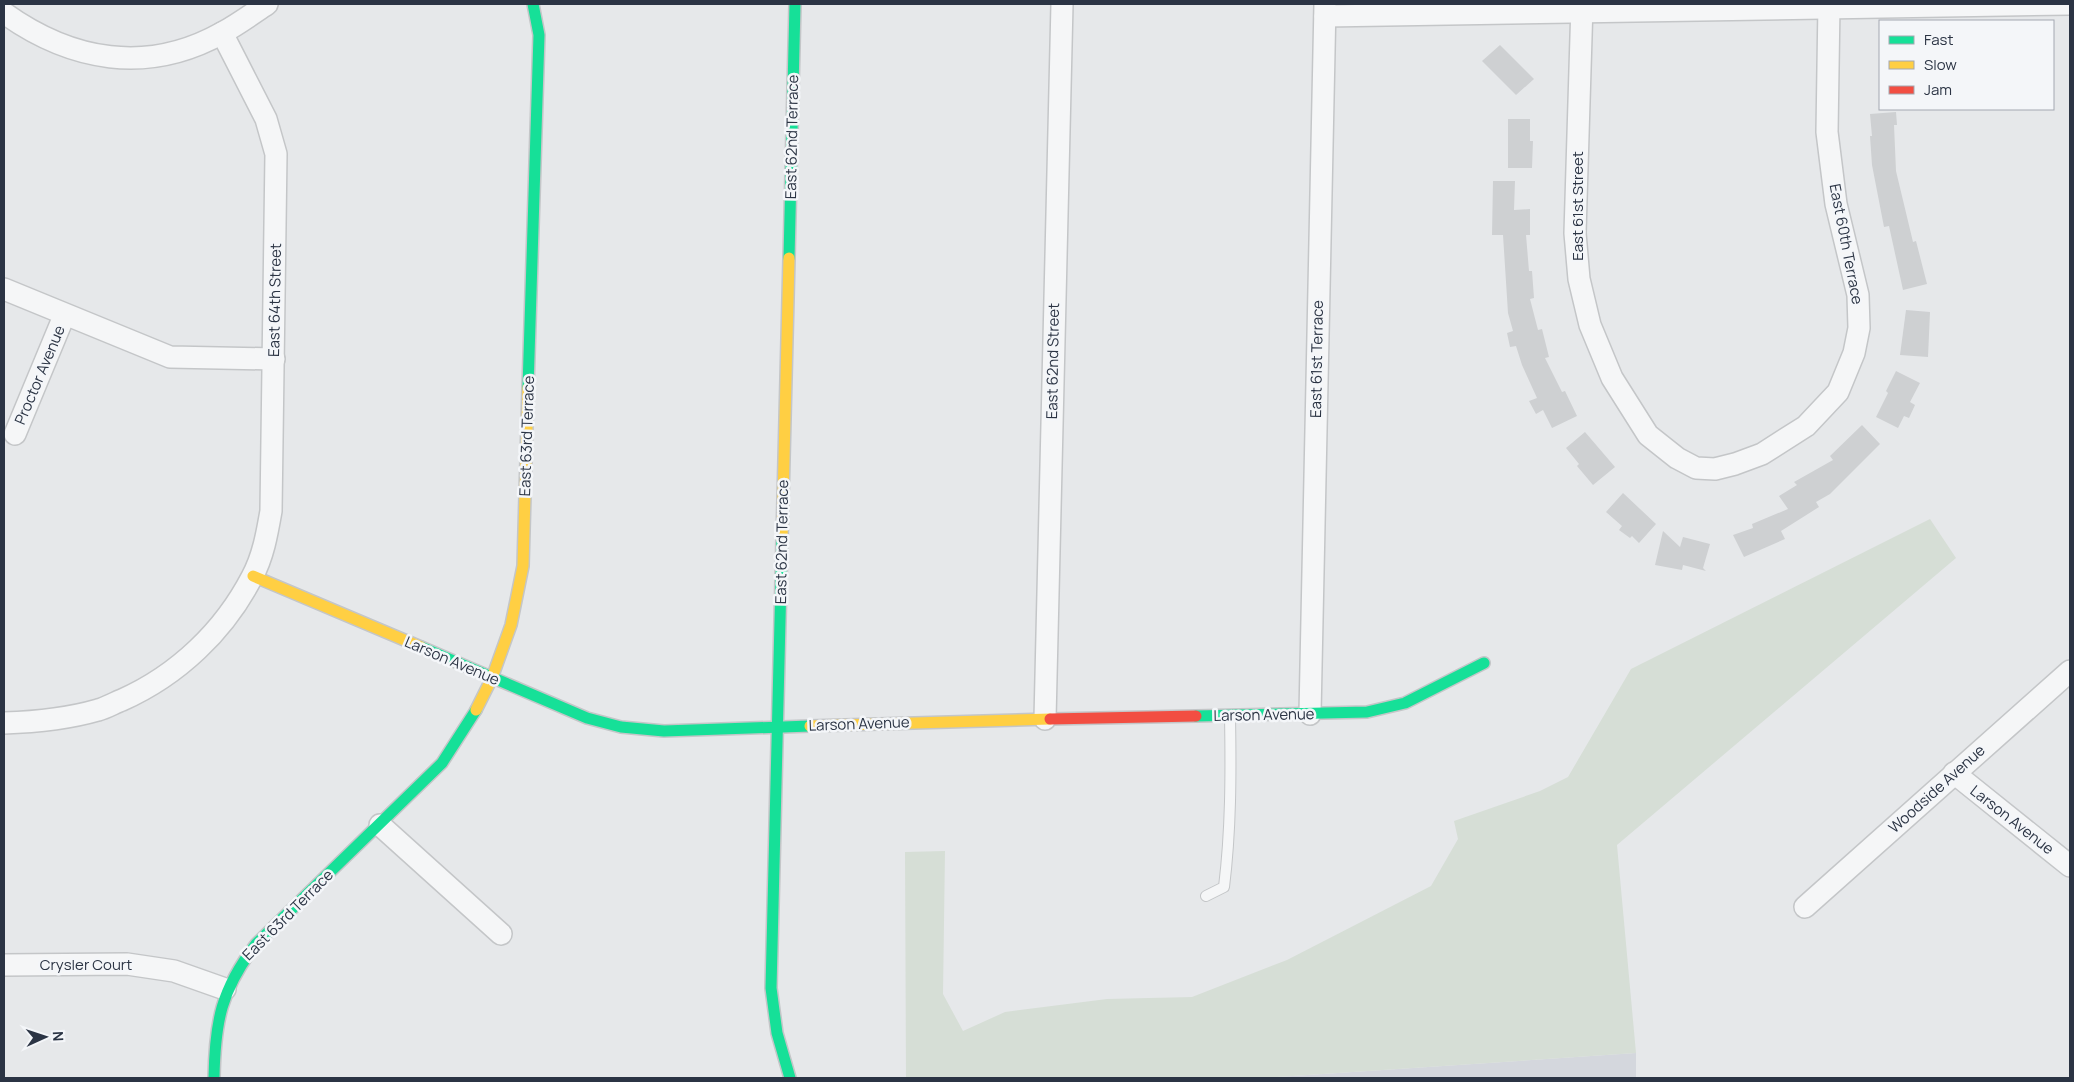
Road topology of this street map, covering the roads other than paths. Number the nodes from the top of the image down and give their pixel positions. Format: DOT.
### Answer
graph roads {
  1 [pos="266,4"];
  2 [pos="533,4"];
  3 [pos="795,4"];
  4 [pos="1062,4"];
  5 [pos="2070,4"];
  6 [pos="1829,6"];
  7 [pos="1582,8"];
  8 [pos="1325,10"];
  9 [pos="4,13"];
  10 [pos="222,34"];
  11 [pos="4,290"];
  12 [pos="64,316"];
  13 [pos="274,359"];
  14 [pos="15,434"];
  15 [pos="1715,469"];
  16 [pos="253,576"];
  17 [pos="1484,663"];
  18 [pos="2070,671"];
  19 [pos="492,678"];
  20 [pos="1310,714"];
  21 [pos="1230,715"];
  22 [pos="1045,719"];
  23 [pos="4,723"];
  24 [pos="778,726"];
  25 [pos="1954,773"];
  26 [pos="380,825"];
  27 [pos="2070,866"];
  28 [pos="1206,896"];
  29 [pos="1805,907"];
  30 [pos="501,934"];
  31 [pos="4,965"];
  32 [pos="226,990"];
  33 [pos="214,1078"];
  34 [pos="790,1078"];
  1 -- 10 [label="street"];
  2 -- 19 [label="street, East 63rd Terrace"];
  3 -- 24 [label="street, East 62nd Terrace"];
  4 -- 22 [label="street, East 62nd Street"];
  5 -- 6 [label="street"];
  6 -- 7 [label="street"];
  6 -- 15 [label="street, East 60th Terrace"];
  7 -- 8 [label="street"];
  7 -- 15 [label="street, East 61st Street"];
  8 -- 20 [label="street, East 61st Terrace"];
  9 -- 10 [label="street"];
  10 -- 13 [label="street, East 64th Street"];
  11 -- 12 [label="street, Proctor Avenue"];
  12 -- 13 [label="street, Proctor Avenue"];
  12 -- 14 [label="street, Proctor Avenue"];
  13 -- 16 [label="street, East 64th Street"];
  16 -- 19 [label="street, Larson Avenue"];
  16 -- 23 [label="street, East 64th Street"];
  17 -- 20 [label="street, Larson Avenue"];
  18 -- 25 [label="street, Woodside Avenue"];
  19 -- 24 [label="street, Larson Avenue"];
  19 -- 26 [label="street, East 63rd Terrace"];
  20 -- 21 [label="street, Larson Avenue"];
  21 -- 22 [label="street, Larson Avenue"];
  21 -- 28 [label="lane"];
  22 -- 24 [label="street, Larson Avenue"];
  24 -- 34 [label="street, East 62nd Terrace"];
  25 -- 27 [label="street, Larson Avenue"];
  25 -- 29 [label="street, Woodside Avenue"];
  26 -- 30 [label="street"];
  26 -- 32 [label="street, East 63rd Terrace"];
  31 -- 32 [label="street, Crysler Court"];
  32 -- 33 [label="street, East 63rd Terrace"];
}
